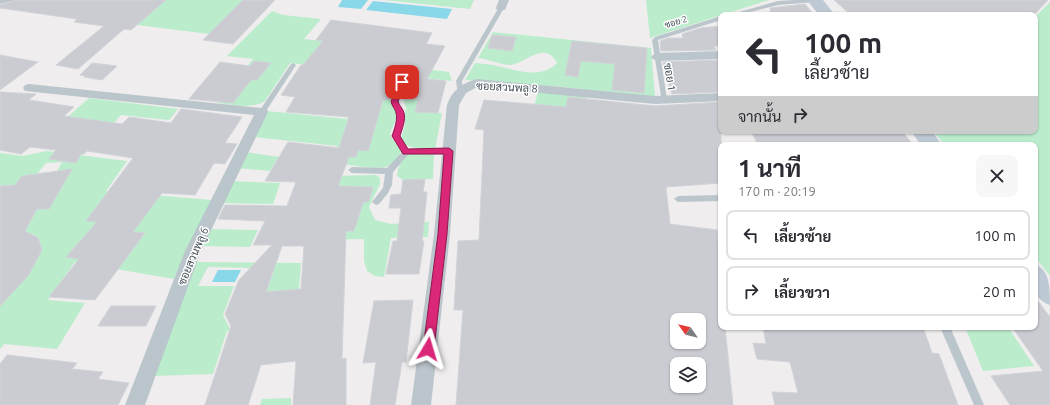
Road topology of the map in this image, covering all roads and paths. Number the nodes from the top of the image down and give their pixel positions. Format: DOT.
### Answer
graph roads {
  1 [pos="12,0"];
  2 [pos="815,0"];
  3 [pos="0,2"];
  4 [pos="503,4"];
  5 [pos="743,12"];
  6 [pos="825,12"];
  7 [pos="718,19"];
  8 [pos="718,55"];
  9 [pos="657,58"];
  10 [pos="293,65"];
  11 [pos="402,82"];
  12 [pos="29,88"];
  13 [pos="460,93"];
  14 [pos="718,97"];
  15 [pos="660,100"];
  16 [pos="262,112"];
  17 [pos="923,134"];
  18 [pos="930,142"];
  19 [pos="449,151"];
  20 [pos="406,152"];
  21 [pos="352,170"];
  22 [pos="389,171"];
  23 [pos="718,198"];
  24 [pos="678,199"];
  25 [pos="376,202"];
  26 [pos="1038,278"];
  27 [pos="1050,294"];
  28 [pos="946,330"];
  29 [pos="135,405"];
  30 [pos="422,405"];
  31 [pos="979,405"];
  1 -- 3 [label="lane"];
  2 -- 5 [label="lane"];
  2 -- 6 [label="street"];
  4 -- 13 [label="lane"];
  7 -- 9 [label="lane, ซอย 2"];
  8 -- 9 [label="street"];
  9 -- 15 [label="lane, ซอย 1"];
  10 -- 16 [label="lane, ซอยสวนพลู 6"];
  11 -- 20 [label="lane"];
  12 -- 16 [label="street"];
  13 -- 15 [label="street, ซอยสวนพลู 8"];
  13 -- 19 [label="street, ซอยสวนพลู 8"];
  14 -- 15 [label="street, ซอยสวนพลู 8"];
  16 -- 29 [label="street, ซอยสวนพลู 6"];
  17 -- 18 [label="street"];
  19 -- 20 [label="lane"];
  19 -- 30 [label="street, ซอยสวนพลู 8"];
  20 -- 22 [label="lane"];
  21 -- 22 [label="lane"];
  22 -- 25 [label="lane"];
  23 -- 24 [label="lane"];
  26 -- 27 [label="street"];
  28 -- 31 [label="lane"];
}
